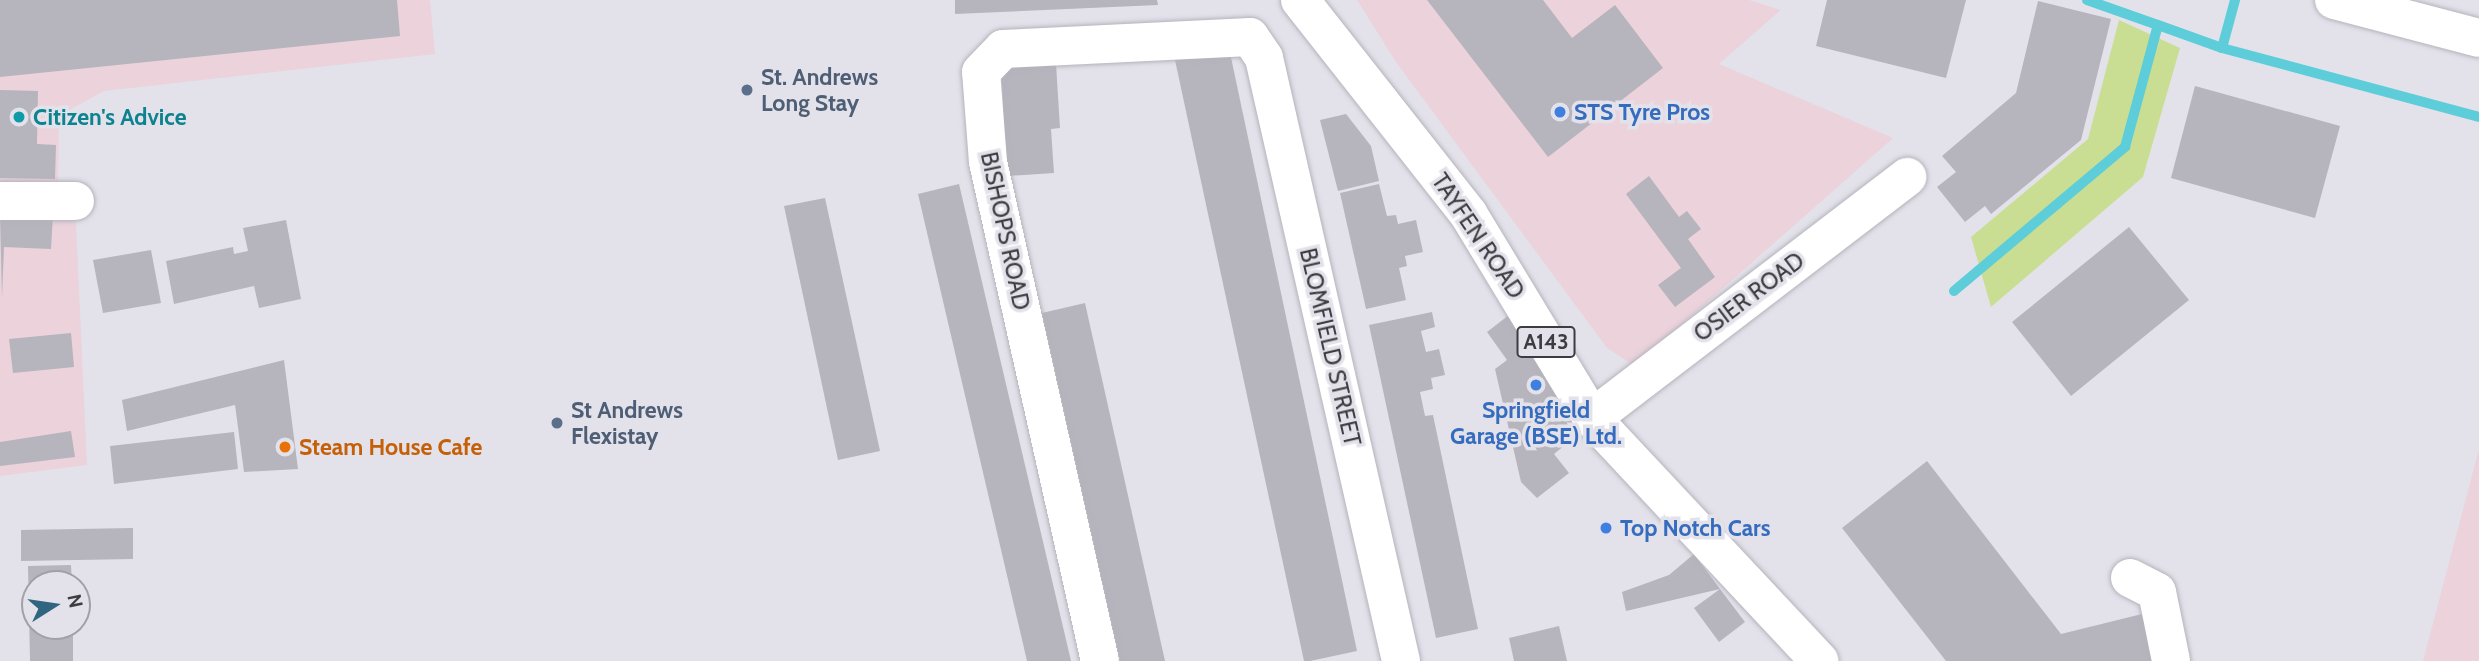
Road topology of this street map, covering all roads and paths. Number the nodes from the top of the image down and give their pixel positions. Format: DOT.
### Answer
graph roads {
  1 [pos="1300,0"];
  2 [pos="2334,0"];
  3 [pos="1250,37"];
  4 [pos="2479,38"];
  5 [pos="1907,177"];
  6 [pos="0,201"];
  7 [pos="75,201"];
  8 [pos="1592,418"];
  9 [pos="2130,578"];
  10 [pos="1100,661"];
  11 [pos="1401,661"];
  12 [pos="1819,661"];
  13 [pos="2171,661"];
  1 -- 8 [label="street, TAYFEN ROAD / A143"];
  2 -- 4 [label="street"];
  3 -- 10 [label="street, BISHOPS ROAD"];
  3 -- 11 [label="street, BLOMFIELD STREET"];
  5 -- 8 [label="street, OSIER ROAD"];
  6 -- 7 [label="street"];
  8 -- 12 [label="street, TAYFEN ROAD / A143"];
  9 -- 13 [label="street"];
}
